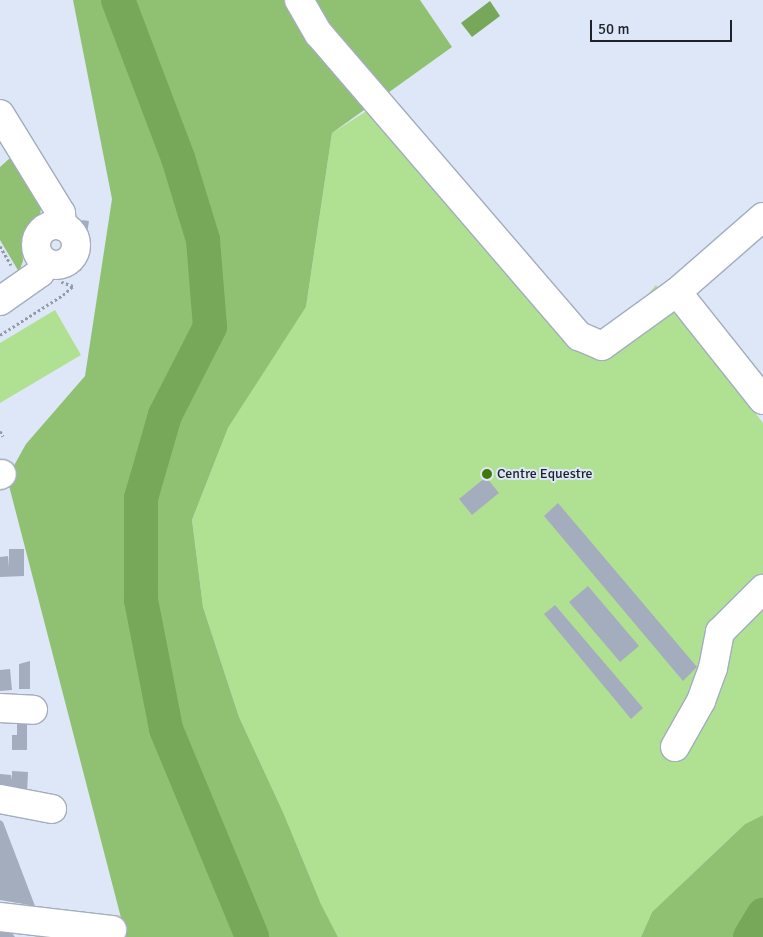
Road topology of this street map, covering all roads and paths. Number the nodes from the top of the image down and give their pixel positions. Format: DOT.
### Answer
graph roads {
  1 [pos="299,0"];
  2 [pos="0,114"];
  3 [pos="763,217"];
  4 [pos="50,225"];
  5 [pos="36,257"];
  6 [pos="677,292"];
  7 [pos="0,301"];
  8 [pos="763,400"];
  9 [pos="0,431"];
  10 [pos="3,436"];
  11 [pos="763,589"];
  12 [pos="0,708"];
  13 [pos="33,710"];
  14 [pos="674,747"];
  15 [pos="0,799"];
  16 [pos="52,809"];
  17 [pos="0,917"];
  18 [pos="112,930"];
  1 -- 6 [label="street"];
  2 -- 4 [label="street"];
  3 -- 6 [label="street"];
  4 -- 5 [label="path"];
  4 -- 5 [label="street"];
  5 -- 7 [label="street"];
  6 -- 8 [label="street"];
  9 -- 10 [label="path"];
  11 -- 14 [label="street"];
  12 -- 13 [label="street"];
  15 -- 16 [label="street"];
  17 -- 18 [label="street"];
}
